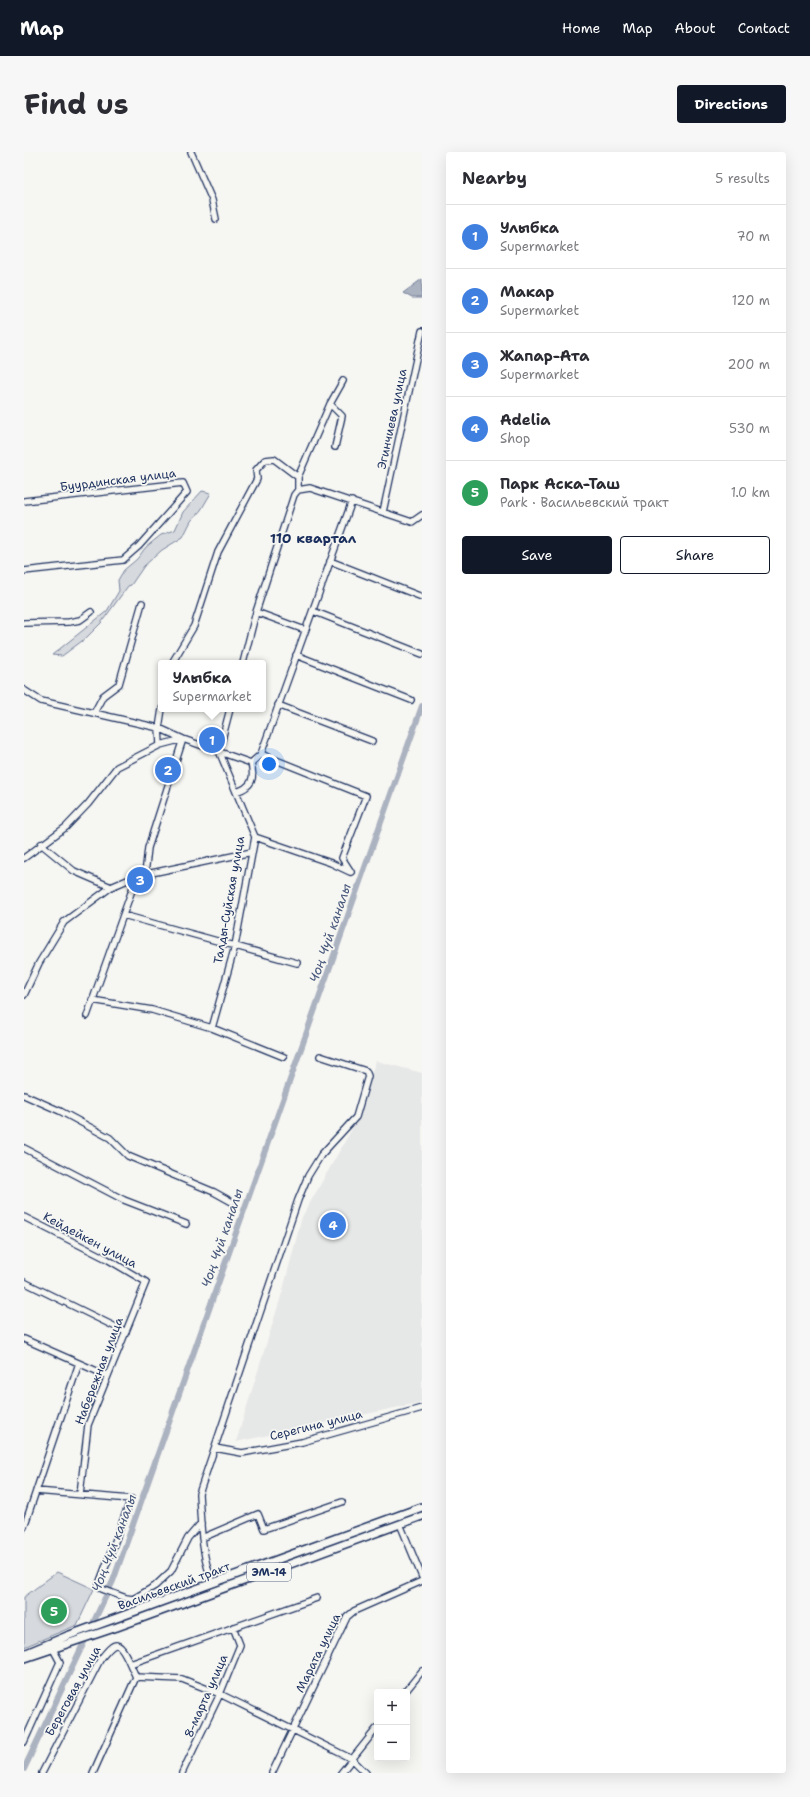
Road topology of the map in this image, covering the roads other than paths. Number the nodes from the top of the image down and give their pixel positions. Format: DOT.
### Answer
graph roads {
  1 [pos="191,152"];
  2 [pos="216,219"];
  3 [pos="422,331"];
  4 [pos="343,381"];
  5 [pos="330,404"];
  6 [pos="335,446"];
  7 [pos="298,477"];
  8 [pos="298,490"];
  9 [pos="24,501"];
  10 [pos="352,501"];
  11 [pos="383,512"];
  12 [pos="422,515"];
  13 [pos="330,561"];
  14 [pos="24,571"];
  15 [pos="422,597"];
  16 [pos="142,603"];
  17 [pos="312,610"];
  18 [pos="91,612"];
  19 [pos="256,612"];
  20 [pos="24,623"];
  21 [pos="305,630"];
  22 [pos="422,654"];
  23 [pos="296,655"];
  24 [pos="174,660"];
  25 [pos="244,660"];
  26 [pos="24,690"];
  27 [pos="411,700"];
  28 [pos="278,705"];
  29 [pos="162,712"];
  30 [pos="229,712"];
  31 [pos="94,713"];
  32 [pos="160,728"];
  33 [pos="183,739"];
  34 [pos="372,741"];
  35 [pos="160,745"];
  36 [pos="219,751"];
  37 [pos="261,754"];
  38 [pos="251,763"];
  39 [pos="236,792"];
  40 [pos="254,837"];
  41 [pos="42,844"];
  42 [pos="252,852"];
  43 [pos="24,858"];
  44 [pos="145,874"];
  45 [pos="137,876"];
  46 [pos="111,886"];
  47 [pos="123,915"];
  48 [pos="235,946"];
  49 [pos="297,962"];
  50 [pos="24,996"];
  51 [pos="92,1000"];
  52 [pos="87,1016"];
  53 [pos="212,1028"];
  54 [pos="320,1056"];
  55 [pos="284,1057"];
  56 [pos="24,1095"];
  57 [pos="24,1148"];
  58 [pos="232,1202"];
  59 [pos="24,1217"];
  60 [pos="186,1224"];
  61 [pos="24,1282"];
  62 [pos="146,1282"];
  63 [pos="126,1332"];
  64 [pos="24,1339"];
  65 [pos="79,1363"];
  66 [pos="108,1376"];
  67 [pos="422,1408"];
  68 [pos="215,1448"];
  69 [pos="36,1492"];
  70 [pos="80,1494"];
  71 [pos="342,1502"];
  72 [pos="422,1507"];
  73 [pos="422,1516"];
  74 [pos="200,1523"];
  75 [pos="400,1524"];
  76 [pos="24,1527"];
  77 [pos="202,1538"];
  78 [pos="422,1577"];
  79 [pos="422,1581"];
  80 [pos="213,1583"];
  81 [pos="317,1598"];
  82 [pos="234,1627"];
  83 [pos="53,1649"];
  84 [pos="24,1654"];
  85 [pos="24,1658"];
  86 [pos="130,1664"];
  87 [pos="422,1671"];
  88 [pos="136,1677"];
  89 [pos="407,1689"];
  90 [pos="220,1694"];
  91 [pos="292,1730"];
  92 [pos="374,1732"];
  93 [pos="24,1742"];
  94 [pos="352,1759"];
  95 [pos="42,1773"];
  96 [pos="93,1773"];
  97 [pos="182,1773"];
  98 [pos="272,1773"];
  99 [pos="341,1773"];
  100 [pos="366,1773"];
  1 -- 2 [label="street"];
  3 -- 11 [label="street, Эгинчиева улица"];
  4 -- 5 [label="street"];
  5 -- 6 [label="street"];
  5 -- 7 [label="street"];
  7 -- 8 [label="street"];
  7 -- 24 [label="street"];
  8 -- 10 [label="street"];
  8 -- 19 [label="street"];
  9 -- 14 [label="street, Буурдинская улица"];
  10 -- 11 [label="street"];
  10 -- 13 [label="street"];
  11 -- 12 [label="street"];
  13 -- 15 [label="street"];
  13 -- 17 [label="street"];
  16 -- 31 [label="street"];
  17 -- 21 [label="street"];
  17 -- 22 [label="street"];
  18 -- 20 [label="street"];
  19 -- 21 [label="street"];
  19 -- 25 [label="street"];
  21 -- 23 [label="street"];
  23 -- 27 [label="street"];
  23 -- 28 [label="street"];
  26 -- 31 [label="street"];
  28 -- 34 [label="street"];
  28 -- 37 [label="street"];
  29 -- 32 [label="street"];
  30 -- 36 [label="street"];
  31 -- 32 [label="street"];
  32 -- 33 [label="street"];
  32 -- 35 [label="street"];
  33 -- 35 [label="street"];
  33 -- 36 [label="street"];
  33 -- 44 [label="street"];
  35 -- 41 [label="street"];
  36 -- 38 [label="street"];
  36 -- 39 [label="street, Талды-Суйская улица"];
  37 -- 38 [label="street"];
  37 -- 40 [label="street"];
  38 -- 39 [label="street"];
  39 -- 40 [label="street, Талды-Суйская улица"];
  40 -- 42 [label="street, Талды-Суйская улица"];
  41 -- 43 [label="street"];
  41 -- 46 [label="street"];
  42 -- 44 [label="street"];
  42 -- 48 [label="street, Талды-Суйская улица"];
  44 -- 45 [label="street"];
  45 -- 46 [label="street"];
  45 -- 47 [label="street"];
  46 -- 50 [label="street"];
  47 -- 48 [label="street"];
  47 -- 51 [label="street"];
  48 -- 49 [label="street"];
  48 -- 53 [label="street, Талды-Суйская улица"];
  51 -- 52 [label="street"];
  51 -- 53 [label="street"];
  53 -- 55 [label="street"];
  54 -- 68 [label="street"];
  56 -- 58 [label="street"];
  57 -- 60 [label="street"];
  59 -- 62 [label="street, Кейдейкен улица"];
  61 -- 63 [label="street"];
  62 -- 63 [label="street, Набережная улица"];
  63 -- 66 [label="street, Набережная улица"];
  64 -- 65 [label="street"];
  65 -- 66 [label="street"];
  65 -- 69 [label="street, Набережная улица"];
  66 -- 70 [label="street, Набережная улица"];
  67 -- 68 [label="street, Серегина улица"];
  68 -- 74 [label="street"];
  69 -- 70 [label="street"];
  69 -- 76 [label="street, Набережная улица"];
  70 -- 74 [label="street"];
  71 -- 77 [label="street"];
  72 -- 80 [label="main road, Васильевский тракт / ЭМ-14"];
  73 -- 75 [label="main road, Васильевский тракт / ЭМ-14"];
  74 -- 77 [label="street"];
  75 -- 78 [label="street"];
  75 -- 83 [label="main road, Васильевский тракт / ЭМ-14"];
  77 -- 80 [label="street"];
  79 -- 91 [label="street, Марата улица"];
  80 -- 84 [label="main road, Васильевский тракт / ЭМ-14"];
  81 -- 82 [label="street"];
  82 -- 86 [label="street"];
  82 -- 90 [label="street, 8-марта улица"];
  83 -- 85 [label="main road, Васильевский тракт / ЭМ-14"];
  83 -- 93 [label="street"];
  86 -- 88 [label="street"];
  86 -- 95 [label="street, Береговая улица"];
  87 -- 89 [label="street"];
  88 -- 90 [label="street"];
  88 -- 96 [label="street"];
  90 -- 91 [label="street"];
  90 -- 97 [label="street, 8-марта улица"];
  91 -- 94 [label="street"];
  91 -- 98 [label="street, Марата улица"];
  92 -- 94 [label="street"];
  94 -- 99 [label="street"];
  94 -- 100 [label="street"];
}
